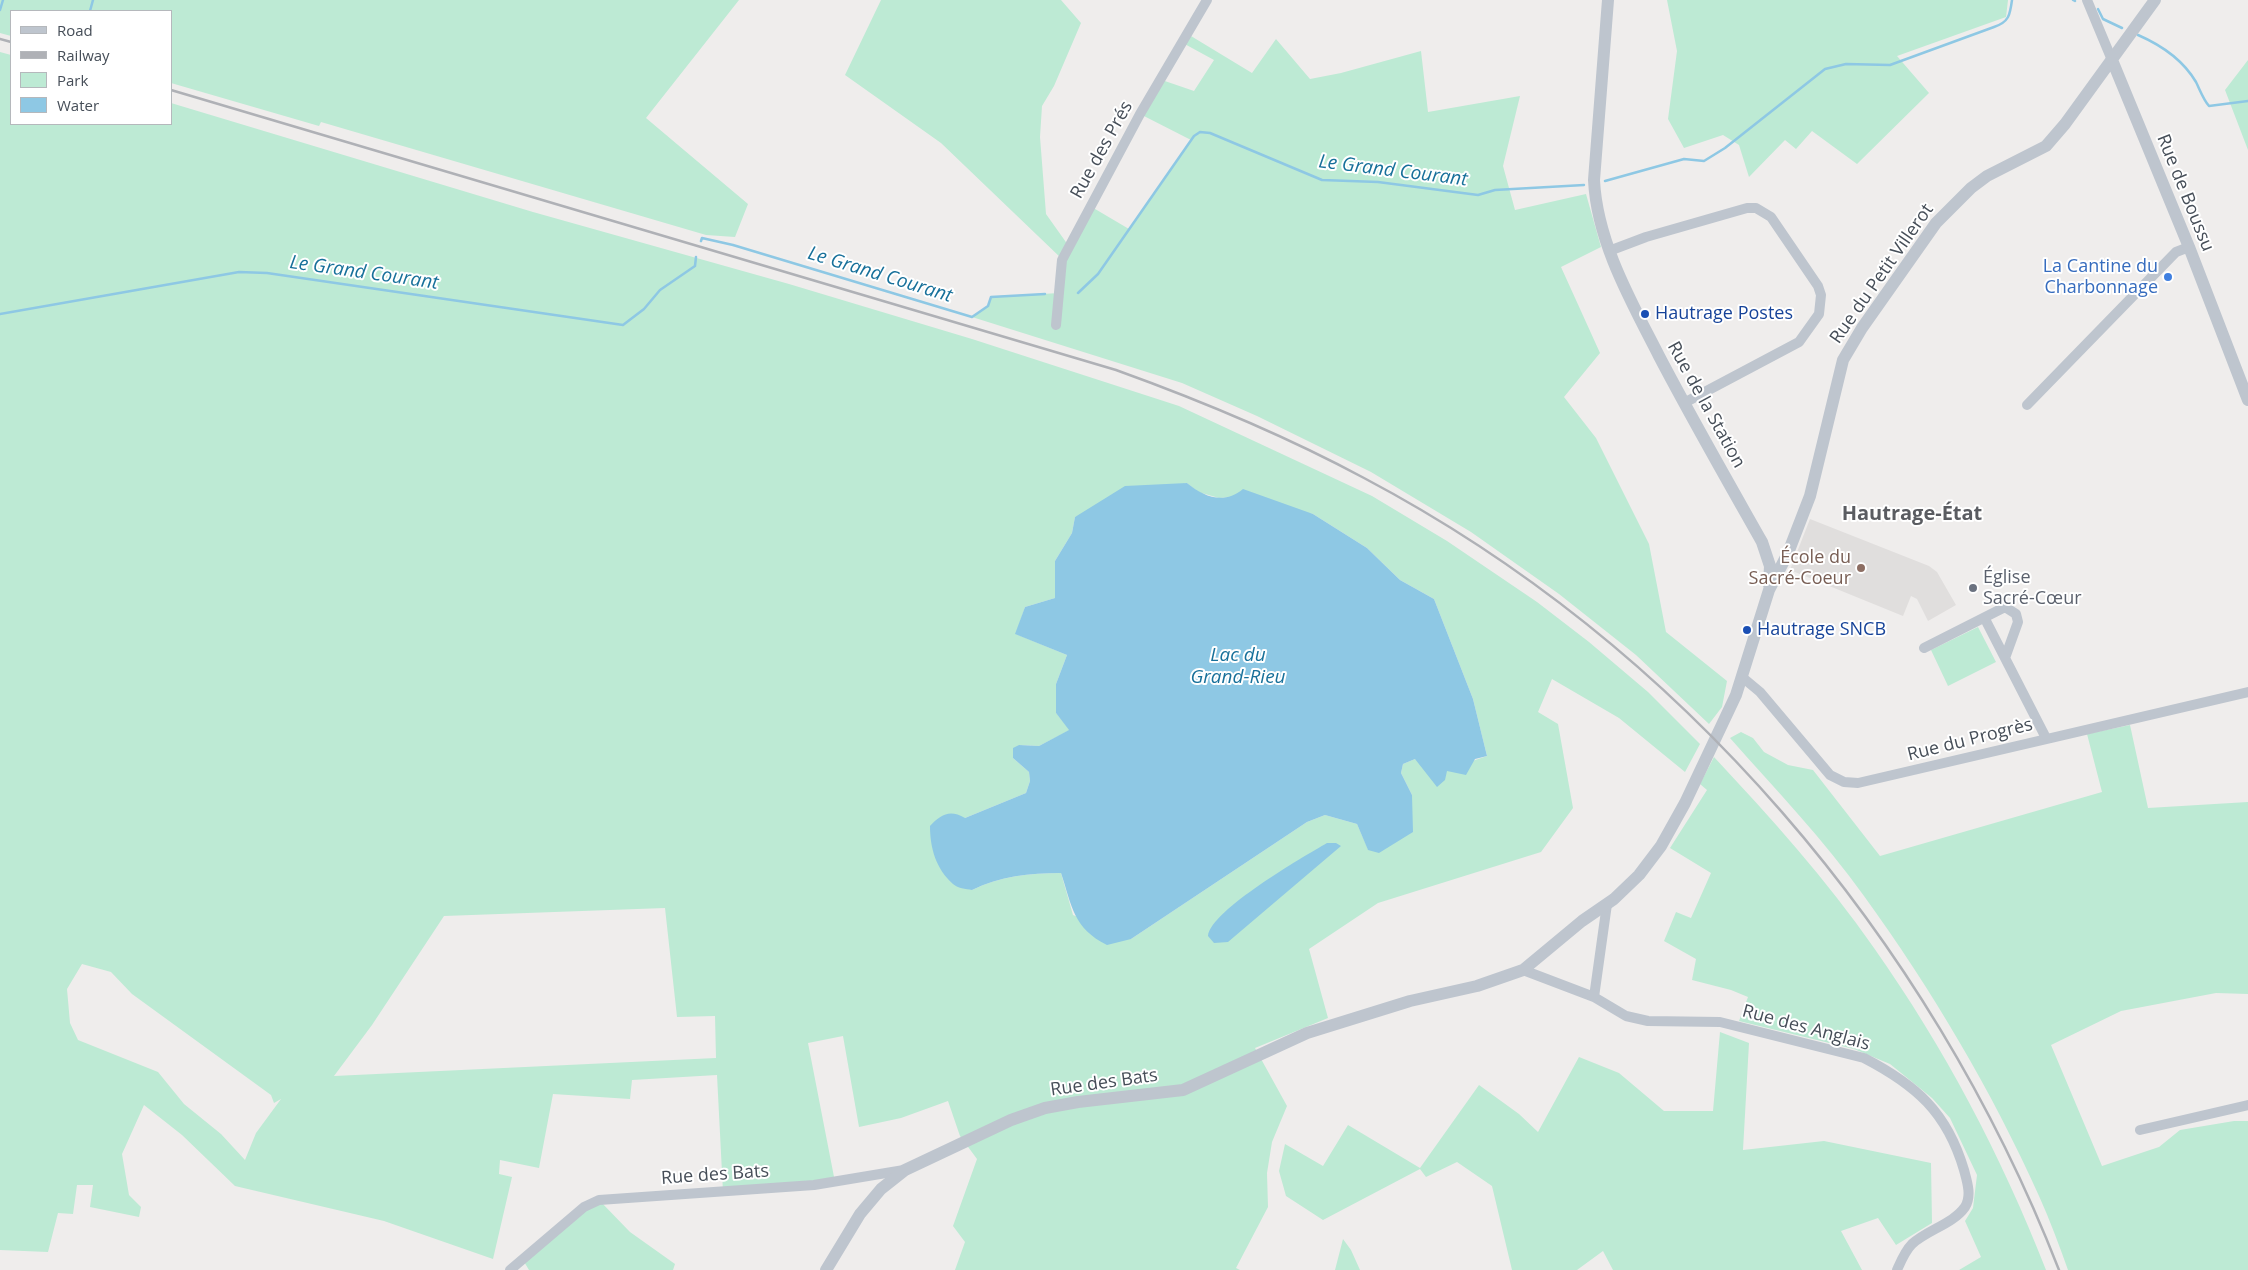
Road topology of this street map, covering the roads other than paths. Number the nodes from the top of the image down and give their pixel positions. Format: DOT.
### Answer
graph roads {
  1 [pos="1207,0"];
  2 [pos="1608,0"];
  3 [pos="2087,0"];
  4 [pos="2155,0"];
  5 [pos="2112,60"];
  6 [pos="2189,247"];
  7 [pos="1609,251"];
  8 [pos="1056,325"];
  9 [pos="2248,400"];
  10 [pos="1684,403"];
  11 [pos="2027,405"];
  12 [pos="1769,590"];
  13 [pos="1985,619"];
  14 [pos="1924,648"];
  15 [pos="2005,658"];
  16 [pos="1742,677"];
  17 [pos="2248,692"];
  18 [pos="2046,738"];
  19 [pos="1607,904"];
  20 [pos="1523,970"];
  21 [pos="1594,997"];
  22 [pos="2248,1105"];
  23 [pos="2140,1130"];
  24 [pos="905,1170"];
  25 [pos="510,1270"];
  26 [pos="826,1270"];
  27 [pos="1897,1270"];
  1 -- 8 [label="street, Rue des Prés"];
  2 -- 7 [label="street, Rue de la Station"];
  3 -- 5 [label="street, Rue de Boussu"];
  4 -- 5 [label="street, Rue du Petit Villerot"];
  5 -- 6 [label="street, Rue de Boussu"];
  5 -- 12 [label="street, Rue du Petit Villerot"];
  6 -- 9 [label="street, Rue de Boussu"];
  6 -- 11 [label="street"];
  7 -- 10 [label="street, Rue de la Station"];
  7 -- 10 [label="street"];
  10 -- 12 [label="street, Rue de la Station"];
  12 -- 16 [label="street, Rue du Petit Villerot"];
  13 -- 14 [label="street"];
  13 -- 15 [label="street"];
  13 -- 15 [label="street"];
  15 -- 18 [label="street"];
  16 -- 18 [label="street, Rue du Progrès"];
  16 -- 19 [label="street, Rue du Petit Villerot"];
  17 -- 18 [label="street, Rue du Progrès"];
  19 -- 20 [label="street, Rue des Bats"];
  19 -- 21 [label="street"];
  20 -- 21 [label="street, Rue des Anglais"];
  20 -- 24 [label="street, Rue des Bats"];
  21 -- 27 [label="street, Rue des Anglais"];
  22 -- 23 [label="street"];
  24 -- 25 [label="street, Rue des Bats"];
  24 -- 26 [label="street"];
}
